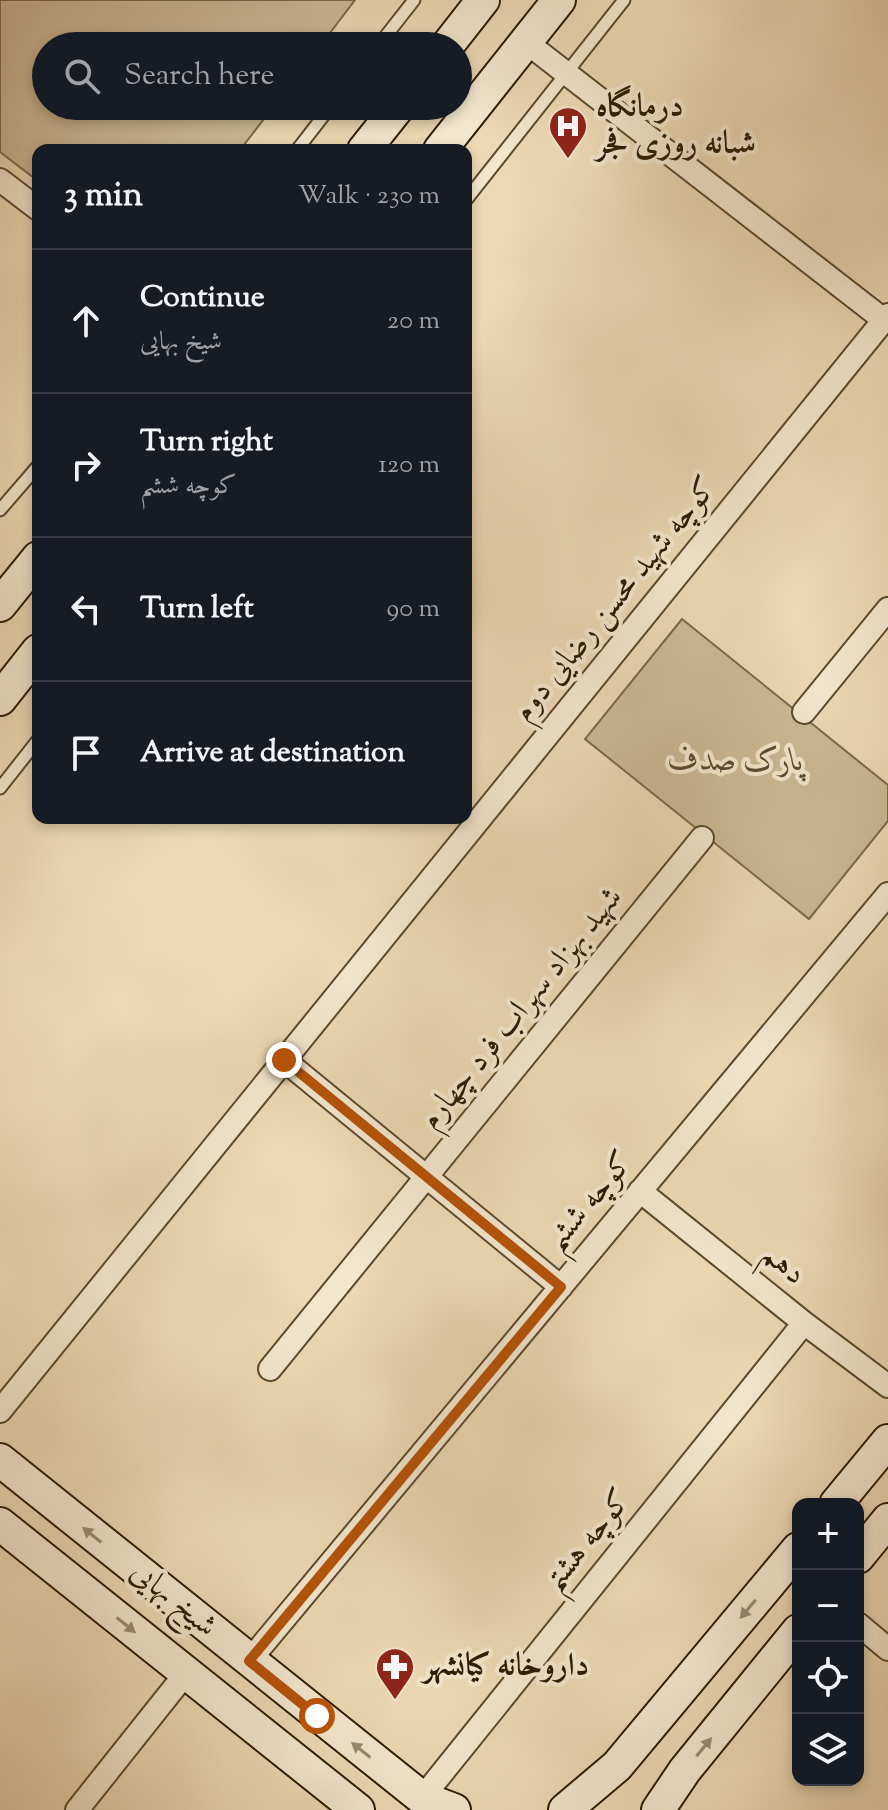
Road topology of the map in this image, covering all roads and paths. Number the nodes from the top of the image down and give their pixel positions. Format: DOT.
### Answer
graph roads {
  1 [pos="414,0"];
  2 [pos="483,0"];
  3 [pos="559,0"];
  4 [pos="624,0"];
  5 [pos="389,32"];
  6 [pos="458,32"];
  7 [pos="526,42"];
  8 [pos="566,74"];
  9 [pos="472,110"];
  10 [pos="320,120"];
  11 [pos="388,120"];
  12 [pos="464,120"];
  13 [pos="302,144"];
  14 [pos="369,144"];
  15 [pos="445,144"];
  16 [pos="0,180"];
  17 [pos="472,192"];
  18 [pos="32,204"];
  19 [pos="886,318"];
  20 [pos="32,473"];
  21 [pos="0,510"];
  22 [pos="32,565"];
  23 [pos="0,605"];
  24 [pos="888,609"];
  25 [pos="32,659"];
  26 [pos="0,699"];
  27 [pos="804,712"];
  28 [pos="32,748"];
  29 [pos="0,788"];
  30 [pos="702,838"];
  31 [pos="888,894"];
  32 [pos="284,1060"];
  33 [pos="427,1175"];
  34 [pos="640,1191"];
  35 [pos="561,1287"];
  36 [pos="804,1323"];
  37 [pos="270,1369"];
  38 [pos="888,1386"];
  39 [pos="0,1411"];
  40 [pos="888,1441"];
  41 [pos="0,1460"];
  42 [pos="841,1498"];
  43 [pos="888,1520"];
  44 [pos="0,1524"];
  45 [pos="864,1550"];
  46 [pos="792,1556"];
  47 [pos="864,1629"];
  48 [pos="792,1638"];
  49 [pos="888,1649"];
  50 [pos="249,1661"];
  51 [pos="186,1673"];
  52 [pos="422,1798"];
  53 [pos="77,1810"];
  54 [pos="358,1810"];
  55 [pos="454,1810"];
  56 [pos="565,1810"];
  57 [pos="658,1810"];
  1 -- 5 [label="lane"];
  2 -- 6 [label="main road"];
  3 -- 7 [label="main road"];
  4 -- 8 [label="lane"];
  7 -- 8 [label="street"];
  7 -- 9 [label="main road"];
  8 -- 17 [label="lane"];
  8 -- 19 [label="street"];
  10 -- 13 [label="lane"];
  11 -- 14 [label="main road"];
  12 -- 15 [label="main road"];
  16 -- 18 [label="street"];
  19 -- 32 [label="street, کوچه شهید محسن رضایی دوم"];
  20 -- 21 [label="lane"];
  22 -- 23 [label="main road"];
  24 -- 27 [label="street"];
  25 -- 26 [label="main road"];
  28 -- 29 [label="lane"];
  30 -- 33 [label="street, شهید بهزاد سهراب فرد چهارم"];
  31 -- 34 [label="street, کوچه ششم"];
  32 -- 33 [label="street"];
  32 -- 39 [label="street, کوچه شهید محسن رضایی دوم"];
  33 -- 35 [label="street"];
  33 -- 37 [label="street, شهید بهزاد سهراب فرد چهارم"];
  34 -- 35 [label="street, کوچه ششم"];
  34 -- 36 [label="street, دهم"];
  35 -- 50 [label="street, کوچه ششم"];
  36 -- 38 [label="street, دهم"];
  36 -- 52 [label="street, کوچه هشتم"];
  40 -- 42 [label="main road"];
  50 -- 41 [label="main road, شیخ بهایی, one-way"];
  43 -- 45 [label="main road"];
  44 -- 51 [label="main road, شیخ بهایی, one-way"];
  46 -- 56 [label="main road, one-way"];
  47 -- 49 [label="street"];
  57 -- 48 [label="main road, one-way"];
  52 -- 50 [label="main road, شیخ بهایی, one-way"];
  51 -- 53 [label="street"];
  51 -- 54 [label="main road, شیخ بهایی"];
  52 -- 55 [label="main road, شیخ بهایی"];
}
